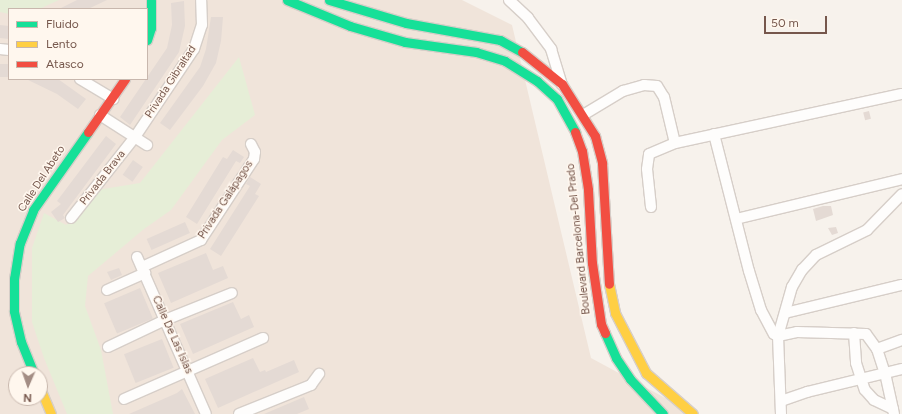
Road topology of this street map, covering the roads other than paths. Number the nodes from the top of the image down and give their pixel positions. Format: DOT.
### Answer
graph roads {
  1 [pos="151,0"];
  2 [pos="201,0"];
  3 [pos="287,0"];
  4 [pos="329,0"];
  5 [pos="509,0"];
  6 [pos="148,37"];
  7 [pos="82,80"];
  8 [pos="124,80"];
  9 [pos="562,84"];
  10 [pos="902,94"];
  11 [pos="113,99"];
  12 [pos="100,115"];
  13 [pos="583,115"];
  14 [pos="714,134"];
  15 [pos="135,137"];
  16 [pos="674,143"];
  17 [pos="251,144"];
  18 [pos="147,145"];
  19 [pos="902,180"];
  20 [pos="588,190"];
  21 [pos="605,193"];
  22 [pos="902,194"];
  23 [pos="651,207"];
  24 [pos="71,218"];
  25 [pos="736,219"];
  26 [pos="138,257"];
  27 [pos="143,270"];
  28 [pos="902,285"];
  29 [pos="108,290"];
  30 [pos="232,293"];
  31 [pos="785,313"];
  32 [pos="165,320"];
  33 [pos="854,333"];
  34 [pos="778,336"];
  35 [pos="263,338"];
  36 [pos="902,340"];
  37 [pos="108,348"];
  38 [pos="877,349"];
  39 [pos="31,366"];
  40 [pos="902,369"];
  41 [pos="188,371"];
  42 [pos="885,372"];
  43 [pos="319,374"];
  44 [pos="859,378"];
  45 [pos="124,399"];
  46 [pos="781,401"];
  47 [pos="893,412"];
  48 [pos="206,414"];
  49 [pos="239,414"];
  50 [pos="663,414"];
  51 [pos="693,414"];
  52 [pos="781,414"];
  1 -- 6 [label="main road"];
  2 -- 15 [label="street, Privada Gibraltad"];
  3 -- 20 [label="main road, Boulevard Barcelona-Del Prado"];
  4 -- 9 [label="main road"];
  5 -- 9 [label="street"];
  7 -- 11 [label="street"];
  8 -- 11 [label="main road, Calle Del Abeto"];
  9 -- 13 [label="main road"];
  10 -- 14 [label="street"];
  11 -- 12 [label="main road, Calle Del Abeto"];
  12 -- 15 [label="street"];
  12 -- 39 [label="main road, Calle Del Abeto"];
  13 -- 16 [label="street"];
  13 -- 21 [label="main road"];
  14 -- 16 [label="street"];
  14 -- 25 [label="street"];
  15 -- 18 [label="street"];
  15 -- 24 [label="street, Privada Brava"];
  16 -- 23 [label="street"];
  17 -- 27 [label="street, Privada Galápagos"];
  19 -- 25 [label="street"];
  20 -- 21 [label="main road"];
  20 -- 50 [label="main road, Boulevard Barcelona-Del Prado"];
  21 -- 51 [label="main road"];
  22 -- 31 [label="street"];
  25 -- 34 [label="street"];
  26 -- 27 [label="street, Calle De Las Islas"];
  27 -- 29 [label="street, Privada Galápagos"];
  27 -- 32 [label="street, Calle De Las Islas"];
  28 -- 31 [label="street"];
  30 -- 32 [label="street"];
  31 -- 34 [label="street"];
  32 -- 37 [label="street"];
  32 -- 41 [label="street, Calle De Las Islas"];
  33 -- 34 [label="street"];
  33 -- 38 [label="street"];
  33 -- 44 [label="street"];
  34 -- 46 [label="street"];
  35 -- 41 [label="street"];
  36 -- 38 [label="street"];
  38 -- 42 [label="street"];
  40 -- 42 [label="street"];
  41 -- 45 [label="street"];
  41 -- 48 [label="street, Calle De Las Islas"];
  42 -- 44 [label="street"];
  42 -- 47 [label="street"];
  43 -- 49 [label="street"];
  44 -- 46 [label="street"];
  44 -- 47 [label="street"];
  46 -- 52 [label="street"];
}
